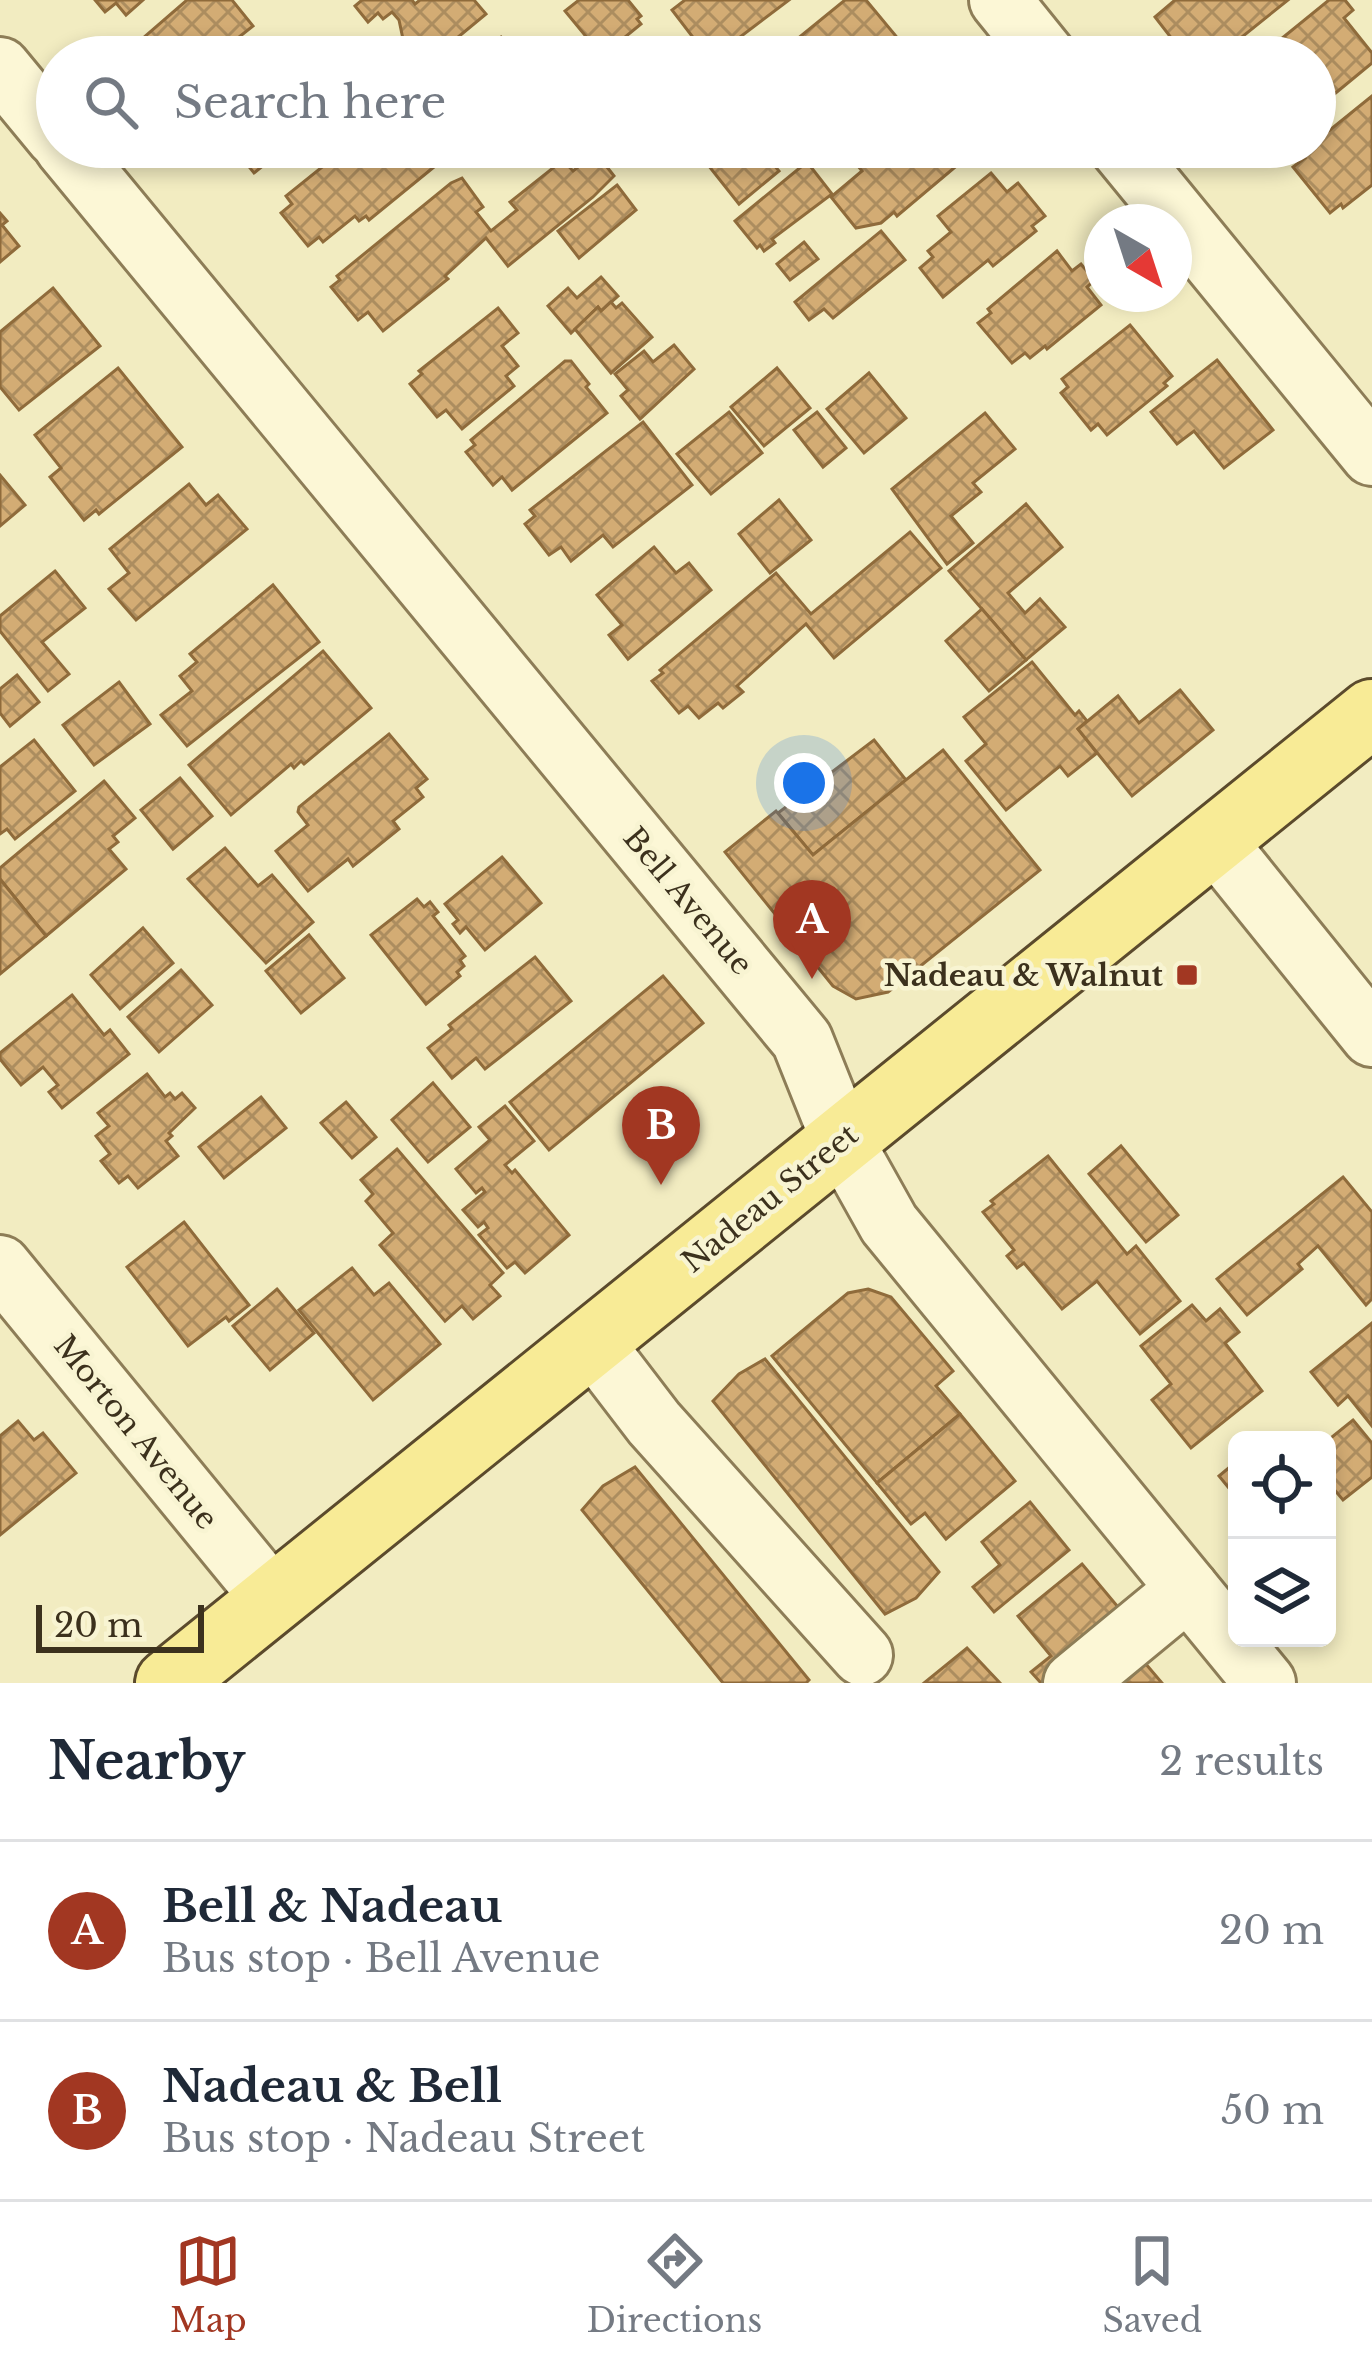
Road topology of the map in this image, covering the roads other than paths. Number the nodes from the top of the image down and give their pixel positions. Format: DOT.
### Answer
graph roads {
  1 [pos="1000,0"];
  2 [pos="1029,36"];
  3 [pos="0,68"];
  4 [pos="36,112"];
  5 [pos="82,168"];
  6 [pos="1137,168"];
  7 [pos="1372,455"];
  8 [pos="1372,713"];
  9 [pos="1214,840"];
  10 [pos="1372,1036"];
  11 [pos="842,1140"];
  12 [pos="0,1266"];
  13 [pos="592,1342"];
  14 [pos="1188,1589"];
  15 [pos="273,1599"];
  16 [pos="862,1655"];
  17 [pos="169,1683"];
  18 [pos="1074,1683"];
  19 [pos="1265,1683"];
  1 -- 2 [label="street"];
  3 -- 4 [label="street"];
  5 -- 11 [label="street, Bell Avenue"];
  6 -- 7 [label="street"];
  8 -- 9 [label="main road, Nadeau Street"];
  9 -- 10 [label="street"];
  9 -- 11 [label="main road, Nadeau Street"];
  11 -- 13 [label="main road, Nadeau Street"];
  11 -- 14 [label="street, Bell Avenue"];
  12 -- 15 [label="street, Morton Avenue"];
  13 -- 15 [label="main road, Nadeau Street"];
  13 -- 16 [label="street"];
  14 -- 18 [label="street"];
  14 -- 19 [label="street, Bell Avenue"];
  15 -- 17 [label="main road, Nadeau Street"];
}
